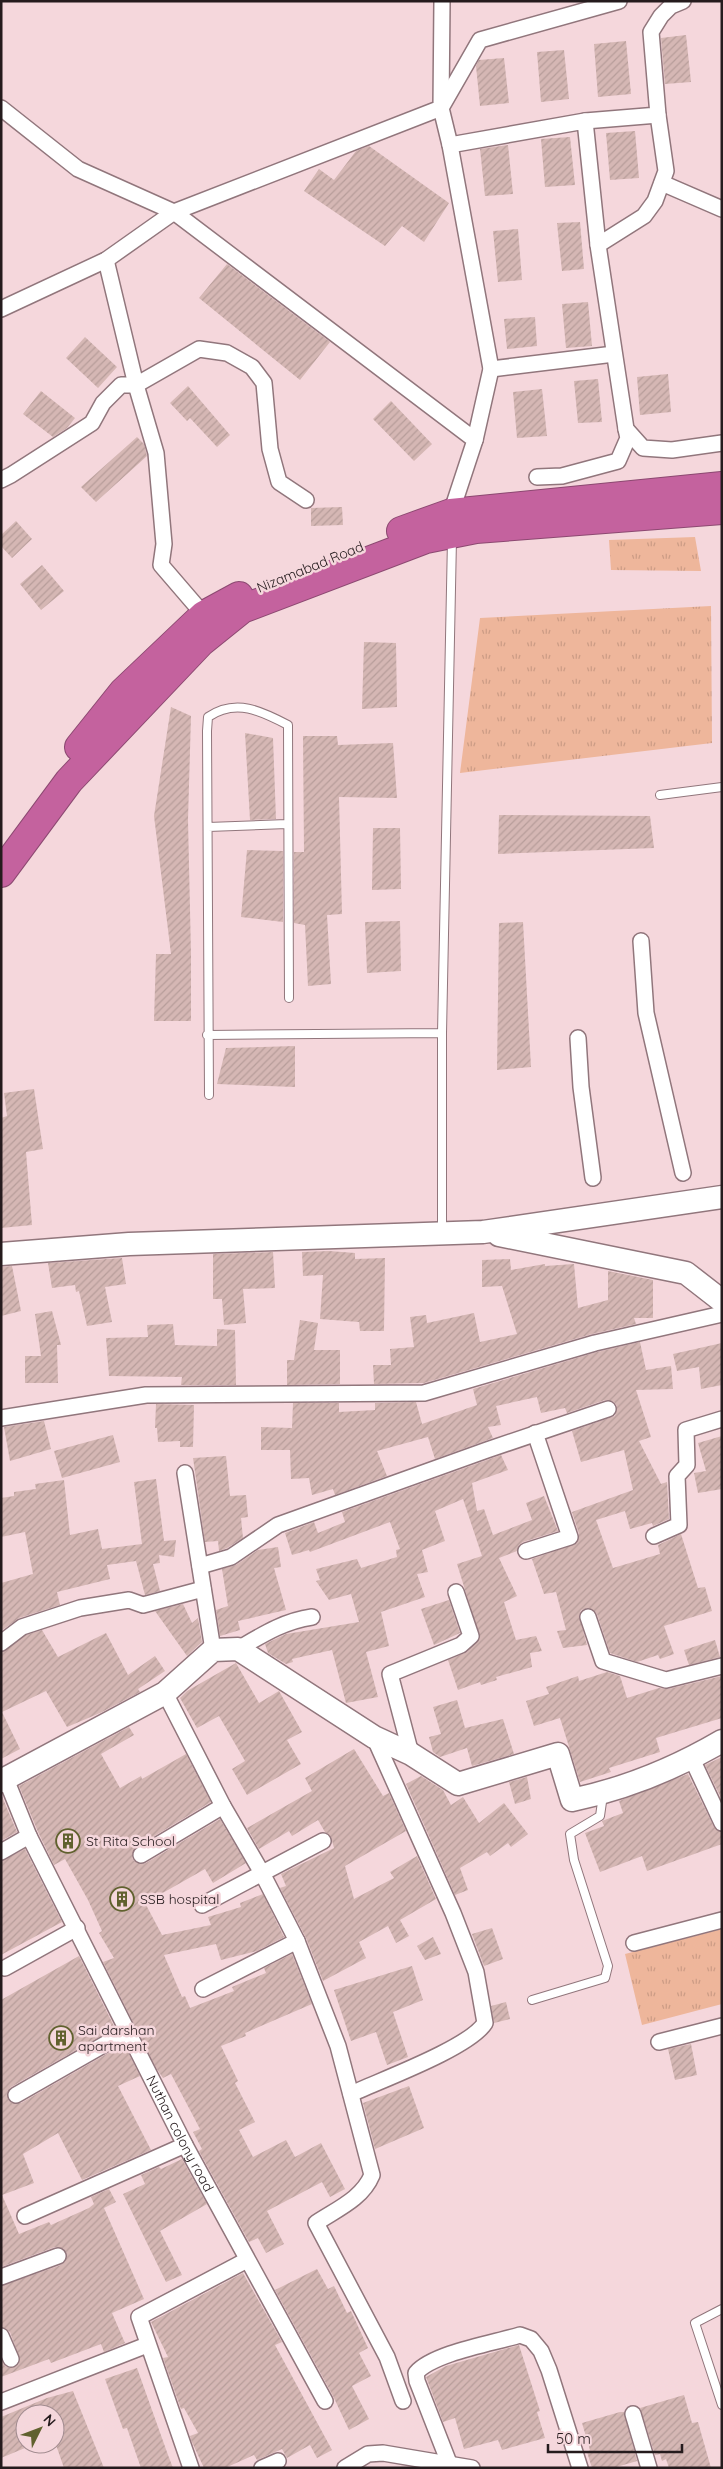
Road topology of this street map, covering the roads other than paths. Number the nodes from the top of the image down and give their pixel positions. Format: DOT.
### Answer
graph roads {
  1 [pos="442,1"];
  2 [pos="619,1"];
  3 [pos="683,1"];
  4 [pos="1,108"];
  5 [pos="441,108"];
  6 [pos="658,115"];
  7 [pos="585,121"];
  8 [pos="450,145"];
  9 [pos="662,183"];
  10 [pos="722,209"];
  11 [pos="174,212"];
  12 [pos="598,245"];
  13 [pos="106,260"];
  14 [pos="1,309"];
  15 [pos="614,354"];
  16 [pos="490,369"];
  17 [pos="136,385"];
  18 [pos="626,429"];
  19 [pos="475,440"];
  20 [pos="722,443"];
  21 [pos="537,477"];
  22 [pos="1,480"];
  23 [pos="722,486"];
  24 [pos="306,500"];
  25 [pos="722,510"];
  26 [pos="452,524"];
  27 [pos="204,614"];
  28 [pos="722,787"];
  29 [pos="660,795"];
  30 [pos="287,824"];
  31 [pos="208,827"];
  32 [pos="1,844"];
  33 [pos="1,872"];
  34 [pos="642,941"];
  35 [pos="289,998"];
  36 [pos="442,1033"];
  37 [pos="207,1034"];
  38 [pos="578,1038"];
  39 [pos="209,1095"];
  40 [pos="683,1173"];
  41 [pos="593,1178"];
  42 [pos="722,1197"];
  43 [pos="483,1232"];
  44 [pos="442,1233"];
  45 [pos="1,1254"];
  46 [pos="722,1301"];
  47 [pos="722,1314"];
  48 [pos="608,1409"];
  49 [pos="1,1418"];
  50 [pos="722,1419"];
  51 [pos="535,1433"];
  52 [pos="185,1473"];
  53 [pos="654,1536"];
  54 [pos="526,1551"];
  55 [pos="200,1566"];
  56 [pos="202,1589"];
  57 [pos="456,1592"];
  58 [pos="312,1616"];
  59 [pos="588,1617"];
  60 [pos="1,1643"];
  61 [pos="238,1648"];
  62 [pos="213,1650"];
  63 [pos="722,1666"];
  64 [pos="165,1693"];
  65 [pos="374,1737"];
  66 [pos="722,1741"];
  67 [pos="411,1754"];
  68 [pos="692,1759"];
  69 [pos="4,1780"];
  70 [pos="604,1793"];
  71 [pos="223,1806"];
  72 [pos="722,1823"];
  73 [pos="29,1836"];
  74 [pos="323,1841"];
  75 [pos="1,1852"];
  76 [pos="141,1855"];
  77 [pos="262,1873"];
  78 [pos="202,1905"];
  79 [pos="722,1920"];
  80 [pos="77,1928"];
  81 [pos="297,1941"];
  82 [pos="634,1943"];
  83 [pos="5,1968"];
  84 [pos="203,1989"];
  85 [pos="532,2000"];
  86 [pos="722,2026"];
  87 [pos="128,2031"];
  88 [pos="659,2042"];
  89 [pos="16,2094"];
  90 [pos="351,2094"];
  91 [pos="186,2145"];
  92 [pos="25,2216"];
  93 [pos="58,2256"];
  94 [pos="248,2260"];
  95 [pos="1,2277"];
  96 [pos="722,2309"];
  97 [pos="1,2336"];
  98 [pos="147,2344"];
  99 [pos="11,2360"];
  100 [pos="325,2401"];
  101 [pos="403,2401"];
  102 [pos="1,2402"];
  103 [pos="722,2405"];
  104 [pos="633,2414"];
  105 [pos="278,2461"];
  106 [pos="450,2466"];
  107 [pos="191,2468"];
  108 [pos="262,2468"];
  109 [pos="345,2468"];
  110 [pos="472,2468"];
  111 [pos="580,2468"];
  112 [pos="650,2468"];
  1 -- 5 [label="street"];
  2 -- 5 [label="street"];
  3 -- 6 [label="street"];
  4 -- 11 [label="street"];
  5 -- 8 [label="street"];
  5 -- 11 [label="street"];
  6 -- 7 [label="street"];
  6 -- 9 [label="street"];
  7 -- 8 [label="street"];
  7 -- 12 [label="street"];
  8 -- 16 [label="street"];
  9 -- 10 [label="street"];
  9 -- 12 [label="street"];
  11 -- 13 [label="street"];
  11 -- 19 [label="street"];
  12 -- 15 [label="street"];
  13 -- 14 [label="street"];
  13 -- 17 [label="street"];
  15 -- 16 [label="street"];
  15 -- 18 [label="street"];
  16 -- 19 [label="street"];
  17 -- 22 [label="street"];
  17 -- 24 [label="street"];
  17 -- 27 [label="street"];
  18 -- 20 [label="street"];
  18 -- 21 [label="street"];
  19 -- 26 [label="street"];
  23 -- 26 [label="highway, Nizamabad Road"];
  25 -- 26 [label="highway"];
  26 -- 27 [label="highway, Nizamabad Road"];
  26 -- 33 [label="highway"];
  26 -- 36 [label="lane"];
  27 -- 32 [label="highway, Nizamabad Road"];
  28 -- 29 [label="lane"];
  30 -- 31 [label="lane"];
  30 -- 31 [label="lane"];
  30 -- 35 [label="lane"];
  31 -- 37 [label="lane"];
  34 -- 40 [label="street"];
  36 -- 37 [label="lane"];
  36 -- 44 [label="lane"];
  37 -- 39 [label="lane"];
  38 -- 41 [label="street"];
  42 -- 43 [label="street"];
  43 -- 44 [label="street"];
  43 -- 46 [label="street"];
  44 -- 45 [label="street"];
  47 -- 49 [label="street"];
  48 -- 51 [label="street"];
  50 -- 53 [label="street"];
  51 -- 54 [label="street"];
  51 -- 55 [label="street"];
  52 -- 55 [label="street"];
  55 -- 56 [label="street"];
  56 -- 60 [label="street"];
  56 -- 62 [label="street"];
  57 -- 67 [label="street"];
  58 -- 61 [label="street"];
  59 -- 63 [label="street"];
  61 -- 62 [label="street"];
  61 -- 65 [label="street"];
  62 -- 64 [label="street"];
  64 -- 69 [label="street"];
  64 -- 71 [label="street"];
  65 -- 67 [label="street"];
  65 -- 90 [label="street"];
  66 -- 68 [label="street"];
  67 -- 70 [label="street"];
  68 -- 70 [label="street"];
  68 -- 72 [label="street"];
  69 -- 73 [label="street, Nuthan colony road"];
  70 -- 85 [label="lane"];
  71 -- 76 [label="street"];
  71 -- 77 [label="street"];
  73 -- 75 [label="street"];
  73 -- 80 [label="street, Nuthan colony road"];
  74 -- 77 [label="street"];
  77 -- 78 [label="street"];
  77 -- 81 [label="street"];
  79 -- 82 [label="street"];
  80 -- 83 [label="street"];
  80 -- 87 [label="street, Nuthan colony road"];
  81 -- 84 [label="street"];
  81 -- 90 [label="street"];
  86 -- 88 [label="street"];
  87 -- 89 [label="street"];
  87 -- 91 [label="street, Nuthan colony road"];
  90 -- 101 [label="street"];
  91 -- 92 [label="street"];
  91 -- 94 [label="street, Nuthan colony road"];
  93 -- 95 [label="street"];
  94 -- 98 [label="street"];
  94 -- 100 [label="street, Nuthan colony road"];
  96 -- 103 [label="lane"];
  97 -- 99 [label="street"];
  98 -- 102 [label="street"];
  98 -- 107 [label="street"];
  104 -- 112 [label="street"];
  105 -- 108 [label="street"];
  106 -- 109 [label="street"];
  106 -- 110 [label="street"];
  106 -- 111 [label="street"];
}
